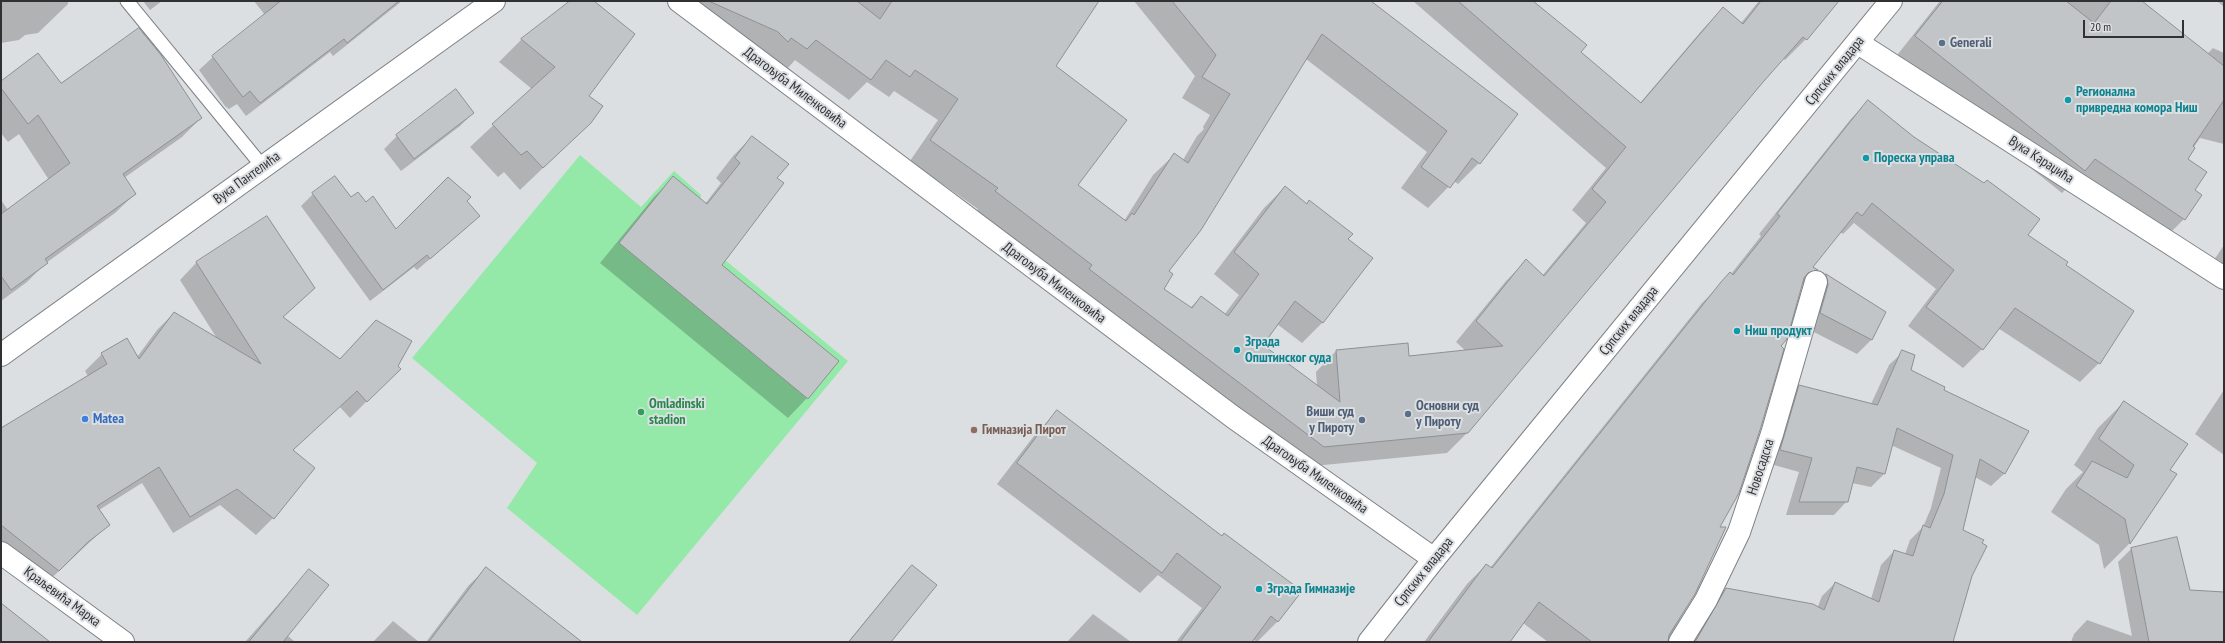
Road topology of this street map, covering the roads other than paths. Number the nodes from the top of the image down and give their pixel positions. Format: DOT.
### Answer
graph roads {
  1 [pos="127,1"];
  2 [pos="494,1"];
  3 [pos="679,1"];
  4 [pos="1891,1"];
  5 [pos="1858,43"];
  6 [pos="263,167"];
  7 [pos="2224,278"];
  8 [pos="1816,282"];
  9 [pos="1,355"];
  10 [pos="1,553"];
  11 [pos="1434,559"];
  12 [pos="123,642"];
  13 [pos="1369,642"];
  14 [pos="1680,642"];
  1 -- 6 [label="lane"];
  2 -- 6 [label="street, Вука Пантелића"];
  3 -- 11 [label="street, Драгољуба Миленковића"];
  4 -- 5 [label="street, Српских владара"];
  5 -- 7 [label="street, Вука Караџића"];
  5 -- 11 [label="street, Српских владара"];
  6 -- 9 [label="street, Вука Пантелића"];
  8 -- 14 [label="street, Новосадска"];
  10 -- 12 [label="street, Краљевића Марка"];
  11 -- 13 [label="street, Српских владара"];
}
